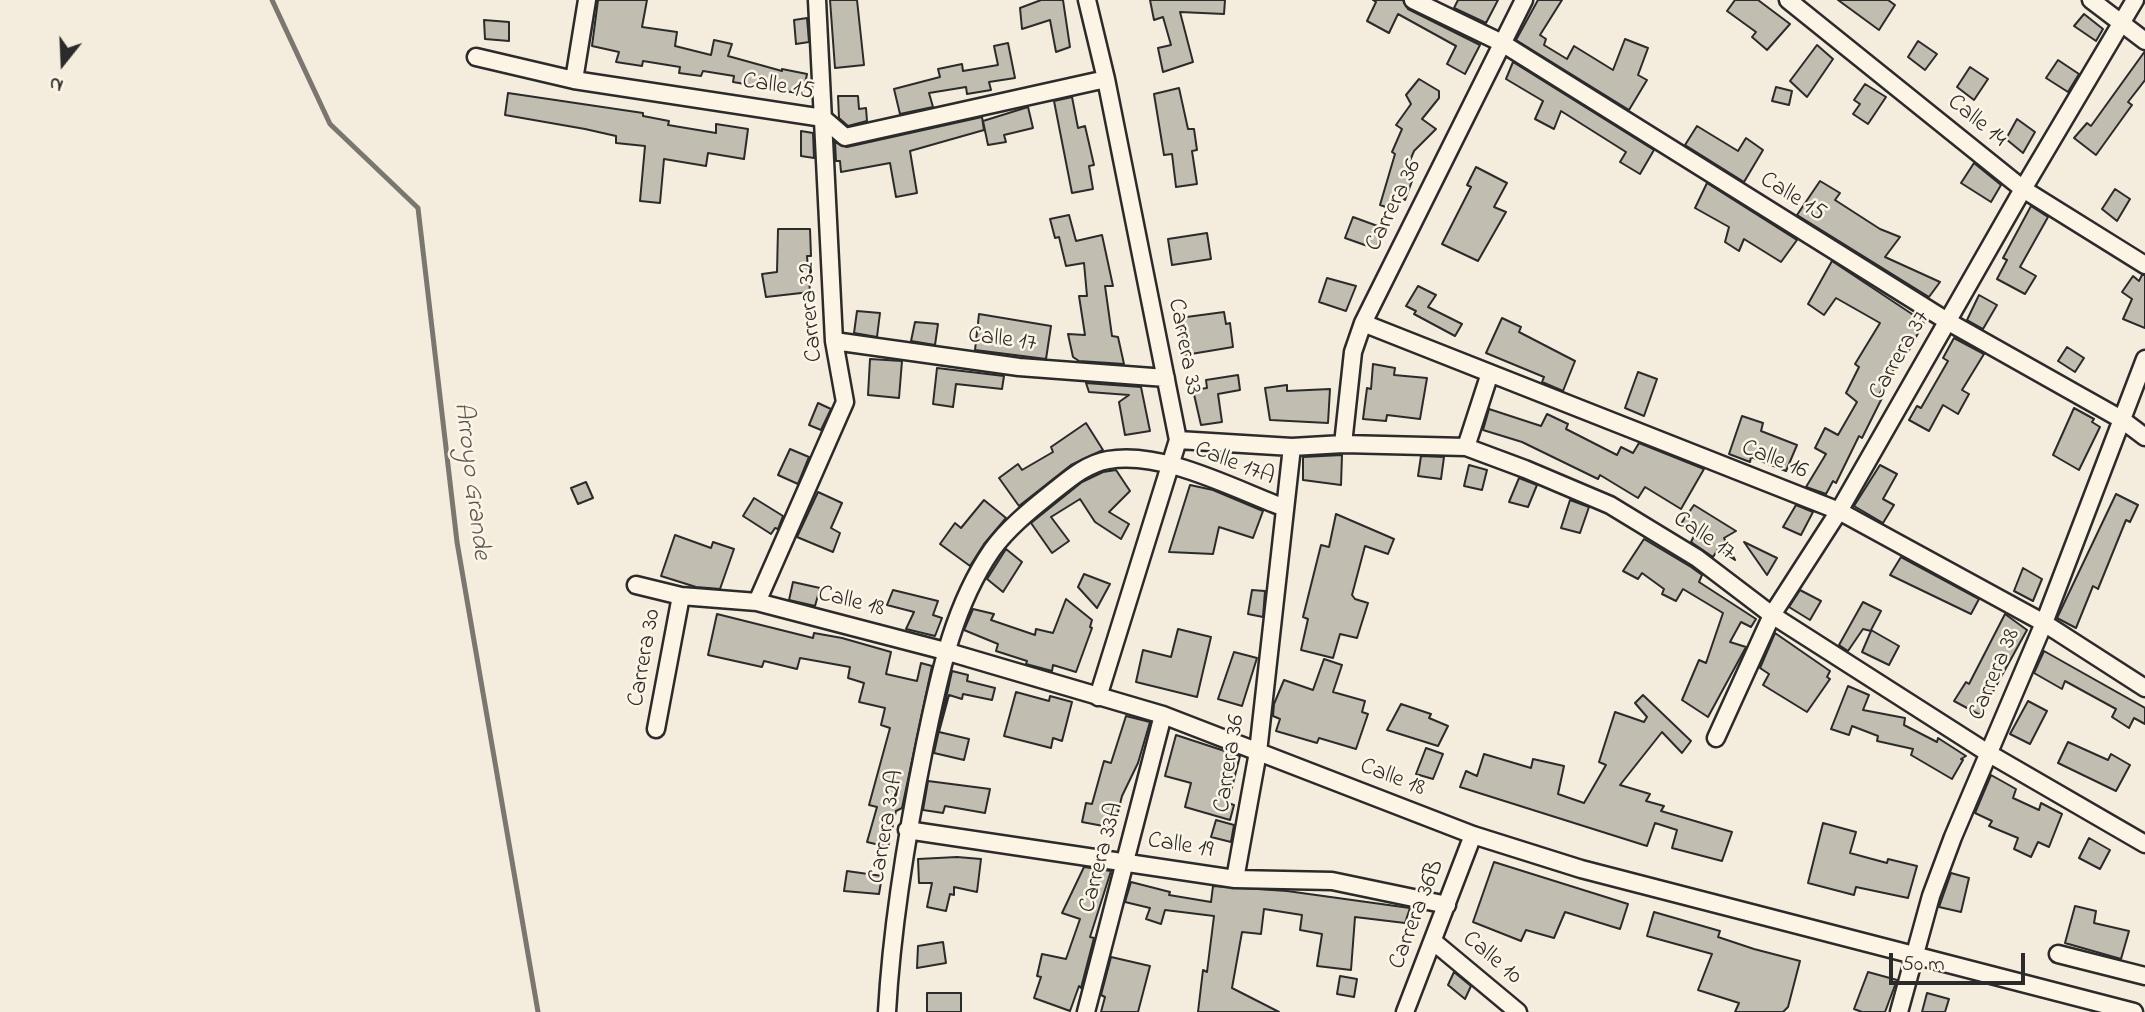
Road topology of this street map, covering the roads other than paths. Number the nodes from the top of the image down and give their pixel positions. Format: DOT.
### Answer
graph roads {
  1 [pos="587,0"];
  2 [pos="817,0"];
  3 [pos="1087,0"];
  4 [pos="1413,0"];
  5 [pos="1524,0"];
  6 [pos="1788,0"];
  7 [pos="2091,0"];
  8 [pos="2113,0"];
  9 [pos="2135,0"];
  10 [pos="2122,24"];
  11 [pos="2145,41"];
  12 [pos="1502,43"];
  13 [pos="476,57"];
  14 [pos="1106,79"];
  15 [pos="574,80"];
  16 [pos="823,118"];
  17 [pos="2023,188"];
  18 [pos="2145,265"];
  19 [pos="1947,321"];
  20 [pos="1363,323"];
  21 [pos="834,341"];
  22 [pos="2145,359"];
  23 [pos="1490,373"];
  24 [pos="1166,378"];
  25 [pos="2122,419"];
  26 [pos="2145,437"];
  27 [pos="1178,440"];
  28 [pos="1343,444"];
  29 [pos="1292,447"];
  30 [pos="1466,447"];
  31 [pos="1168,464"];
  32 [pos="1285,508"];
  33 [pos="1839,511"];
  34 [pos="636,585"];
  35 [pos="681,596"];
  36 [pos="757,602"];
  37 [pos="1772,615"];
  38 [pos="2044,623"];
  39 [pos="945,651"];
  40 [pos="2145,688"];
  41 [pos="1098,697"];
  42 [pos="1163,716"];
  43 [pos="656,729"];
  44 [pos="1716,738"];
  45 [pos="1258,752"];
  46 [pos="1988,753"];
  47 [pos="907,830"];
  48 [pos="1473,835"];
  49 [pos="2145,845"];
  50 [pos="1126,862"];
  51 [pos="1235,879"];
  52 [pos="1447,905"];
  53 [pos="1434,942"];
  54 [pos="2058,954"];
  55 [pos="1916,957"];
  56 [pos="2145,976"];
  57 [pos="887,1012"];
  58 [pos="1086,1012"];
  59 [pos="1405,1012"];
  60 [pos="1518,1012"];
  61 [pos="1899,1012"];
  62 [pos="2134,1012"];
  1 -- 15 [label="street"];
  2 -- 16 [label="street, Carrera 32"];
  3 -- 14 [label="street, Carrera 33"];
  4 -- 12 [label="street, Calle 15"];
  5 -- 12 [label="street, Carrera 36"];
  6 -- 17 [label="street, Calle 14"];
  7 -- 10 [label="street"];
  8 -- 10 [label="street"];
  9 -- 10 [label="street, Carrera 37"];
  10 -- 11 [label="street"];
  10 -- 17 [label="street, Carrera 37"];
  12 -- 19 [label="street, Calle 15"];
  12 -- 20 [label="street, Carrera 36"];
  13 -- 15 [label="street, Calle 15"];
  14 -- 16 [label="street, Calle 15"];
  14 -- 24 [label="street, Carrera 33"];
  15 -- 16 [label="street, Calle 15"];
  16 -- 21 [label="street, Carrera 32"];
  17 -- 18 [label="street, Calle 14"];
  17 -- 19 [label="street, Carrera 37"];
  19 -- 25 [label="street, Calle 15"];
  19 -- 33 [label="street, Carrera 37"];
  20 -- 23 [label="street, Calle 16"];
  20 -- 28 [label="street, Carrera 36"];
  21 -- 24 [label="street, Calle 17"];
  21 -- 36 [label="street, Carrera 32"];
  22 -- 25 [label="street, Carrera 38"];
  23 -- 30 [label="street"];
  23 -- 33 [label="street, Calle 16"];
  24 -- 27 [label="street, Carrera 33"];
  25 -- 26 [label="street, Calle 15"];
  25 -- 38 [label="street, Carrera 38"];
  27 -- 29 [label="street, Calle 17"];
  27 -- 31 [label="street"];
  28 -- 29 [label="street, Calle 17"];
  28 -- 30 [label="street, Calle 17"];
  29 -- 32 [label="street, Carrera 36"];
  30 -- 37 [label="street, Calle 17"];
  31 -- 32 [label="street, Calle 17A"];
  31 -- 39 [label="street"];
  31 -- 41 [label="street"];
  32 -- 45 [label="street, Carrera 36"];
  33 -- 37 [label="street, Carrera 37"];
  33 -- 38 [label="street, Calle 16"];
  34 -- 35 [label="street, Calle 18"];
  35 -- 36 [label="street, Calle 18"];
  35 -- 43 [label="street, Carrera 30"];
  36 -- 39 [label="street, Calle 18"];
  37 -- 44 [label="street, Carrera 37"];
  37 -- 46 [label="street, Calle 17"];
  38 -- 40 [label="street, Calle 16"];
  38 -- 46 [label="street, Carrera 38"];
  39 -- 41 [label="street, Calle 18"];
  39 -- 47 [label="street, Carrera 32A"];
  41 -- 42 [label="street, Calle 18"];
  42 -- 45 [label="street, Calle 18"];
  42 -- 50 [label="street, Carrera 33A"];
  45 -- 48 [label="street, Calle 18"];
  45 -- 51 [label="street, Carrera 36"];
  46 -- 49 [label="street, Calle 17"];
  46 -- 55 [label="street, Carrera 38"];
  47 -- 50 [label="street, Calle 19"];
  47 -- 57 [label="street, Carrera 32A"];
  48 -- 52 [label="street, Carrera 36B"];
  48 -- 55 [label="street, Calle 18"];
  50 -- 51 [label="street, Calle 19"];
  50 -- 58 [label="street, Carrera 33A"];
  51 -- 52 [label="street, Calle 19"];
  52 -- 53 [label="street, Carrera 36B"];
  53 -- 59 [label="street, Carrera 36B"];
  53 -- 60 [label="street, Calle 10"];
  54 -- 56 [label="street"];
  55 -- 61 [label="street, Carrera 38"];
  55 -- 62 [label="street, Calle 18"];
}
